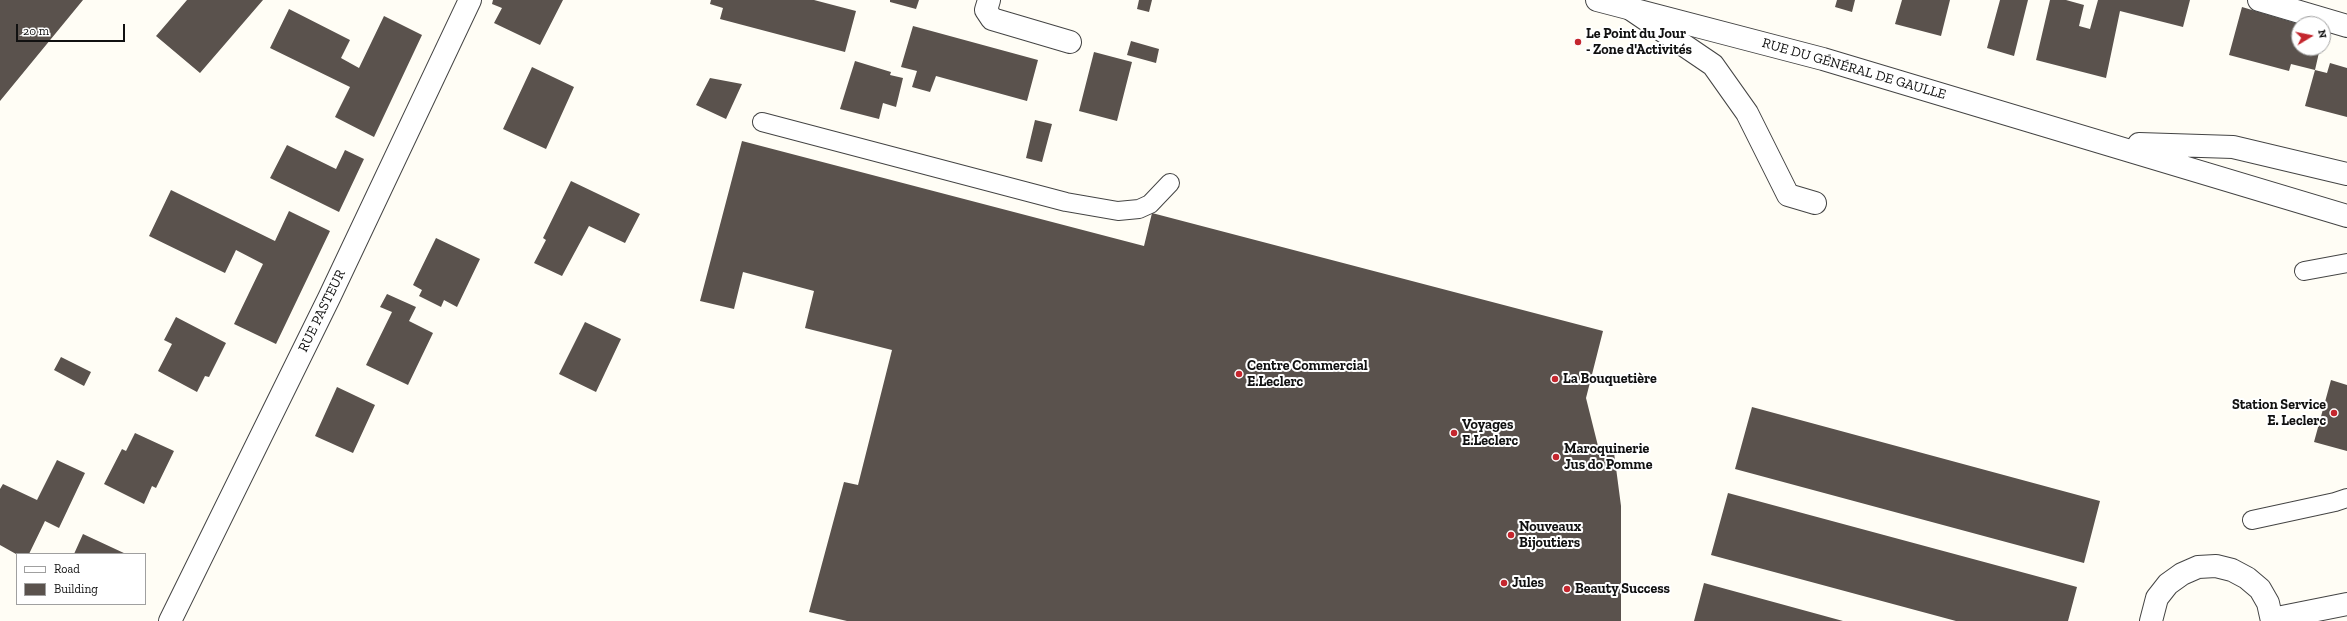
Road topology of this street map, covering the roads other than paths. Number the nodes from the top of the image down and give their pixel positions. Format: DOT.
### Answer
graph roads {
  1 [pos="470,0"];
  2 [pos="988,0"];
  3 [pos="1597,0"];
  4 [pos="2259,0"];
  5 [pos="1632,10"];
  6 [pos="2347,26"];
  7 [pos="1070,42"];
  8 [pos="762,122"];
  9 [pos="2110,144"];
  10 [pos="2347,174"];
  11 [pos="1170,183"];
  12 [pos="1815,203"];
  13 [pos="2347,216"];
  14 [pos="2347,263"];
  15 [pos="2304,271"];
  16 [pos="2347,498"];
  17 [pos="2252,520"];
  18 [pos="2347,604"];
  19 [pos="2272,620"];
  20 [pos="170,621"];
  21 [pos="2151,621"];
  1 -- 20 [label="street, RUE PASTEUR"];
  2 -- 7 [label="street"];
  3 -- 5 [label="street, RUE DU GÉNÉRAL DE GAULLE"];
  4 -- 6 [label="street"];
  5 -- 9 [label="street, RUE DU GÉNÉRAL DE GAULLE"];
  5 -- 12 [label="street"];
  8 -- 11 [label="lane"];
  9 -- 10 [label="street"];
  9 -- 13 [label="street"];
  14 -- 15 [label="lane"];
  16 -- 17 [label="lane"];
  18 -- 19 [label="street"];
  19 -- 21 [label="street"];
}
